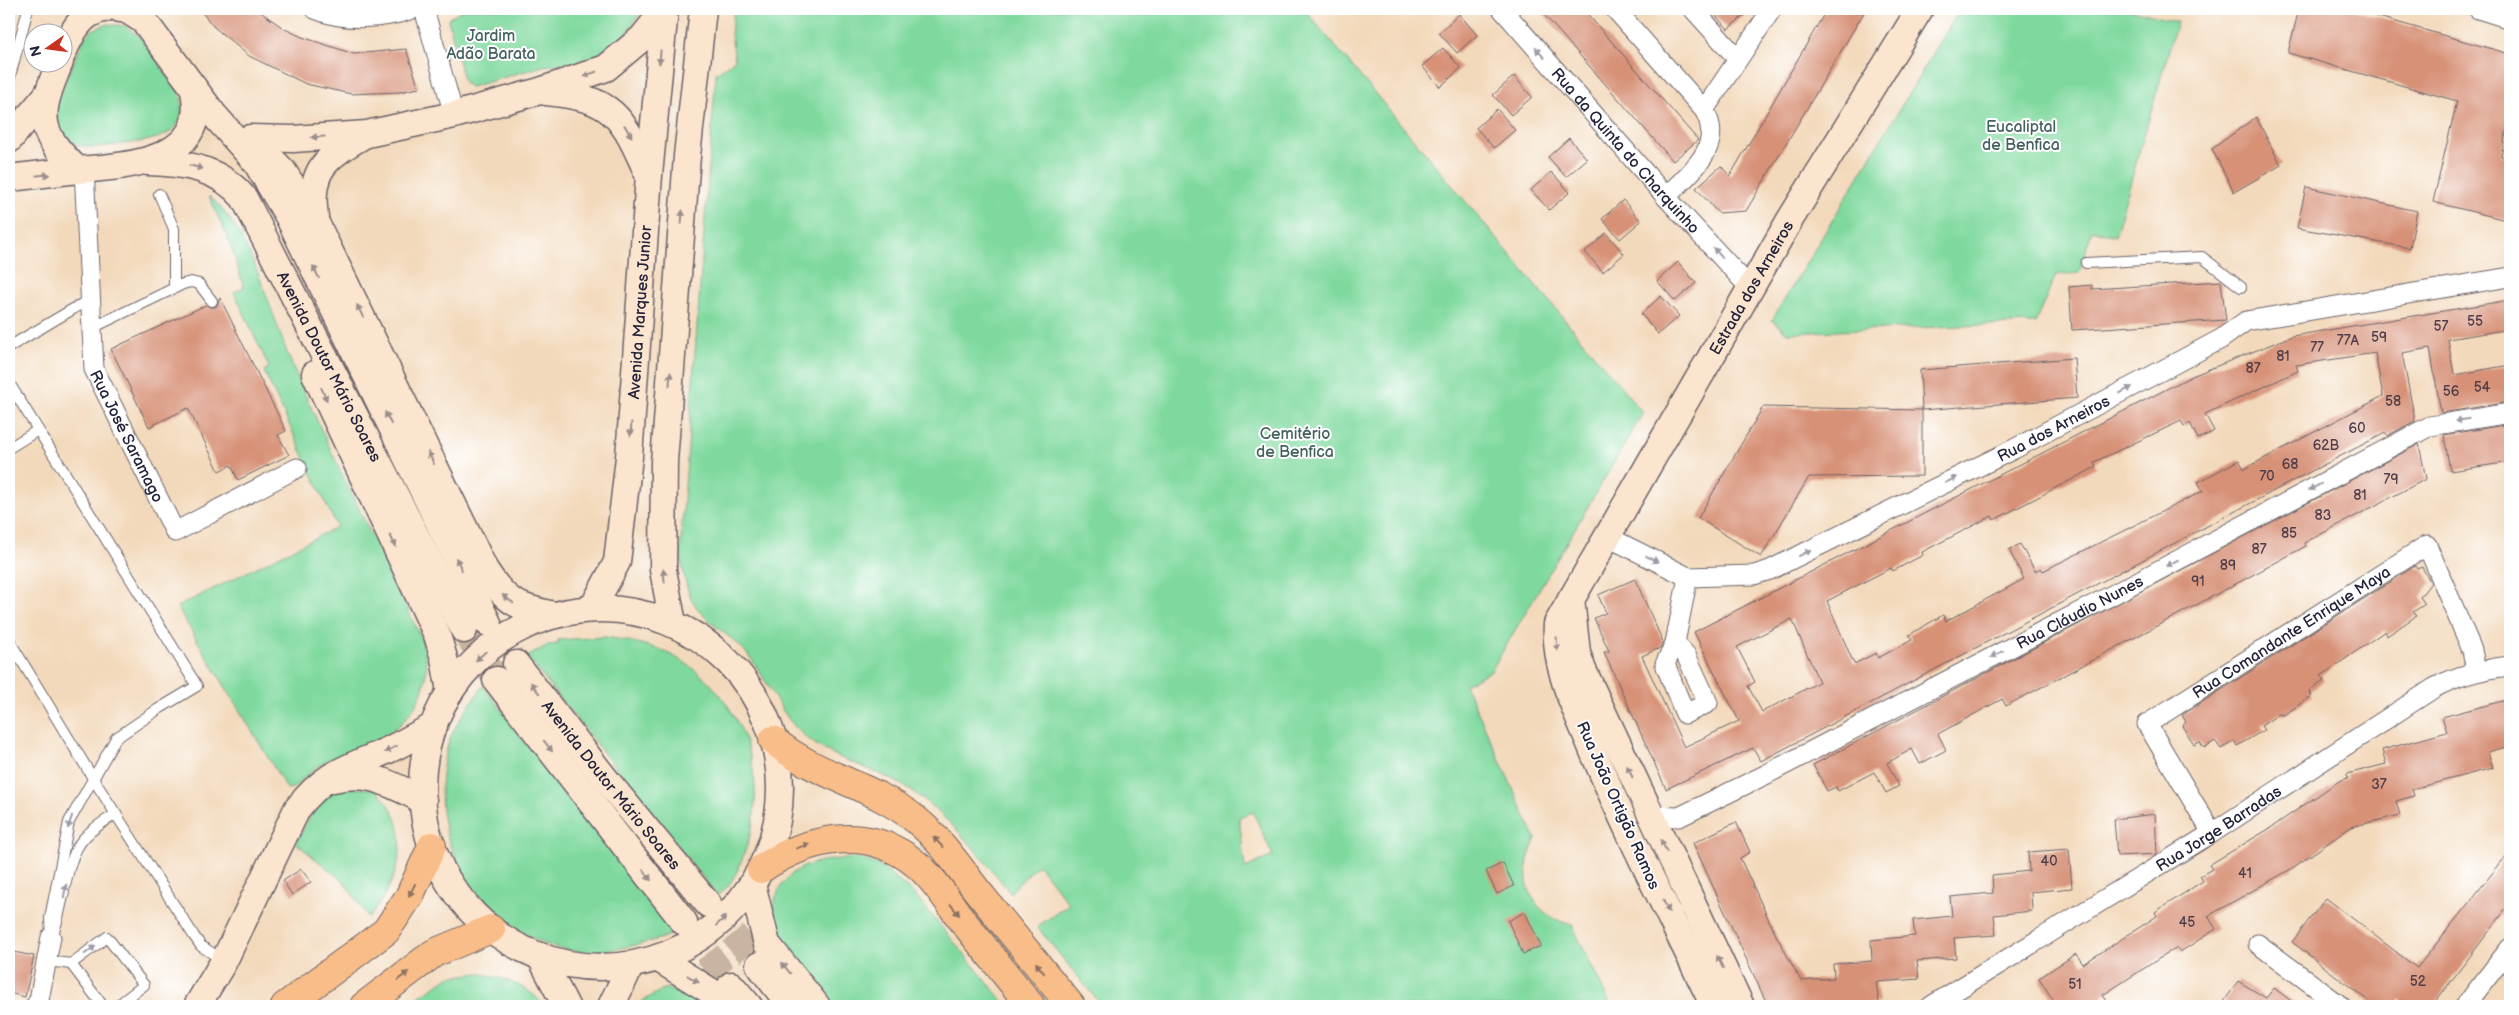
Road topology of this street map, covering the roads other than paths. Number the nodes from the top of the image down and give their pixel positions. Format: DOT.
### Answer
graph roads {
  1 [pos="28,9"];
  2 [pos="76,9"];
  3 [pos="104,9"];
  4 [pos="120,9"];
  5 [pos="315,9"];
  6 [pos="414,9"];
  7 [pos="424,9"];
  8 [pos="665,9"];
  9 [pos="703,9"];
  10 [pos="1502,9"];
  11 [pos="1615,9"];
  12 [pos="1693,9"];
  13 [pos="1772,9"];
  14 [pos="1920,9"];
  15 [pos="2478,9"];
  16 [pos="140,15"];
  17 [pos="2510,19"];
  18 [pos="72,25"];
  19 [pos="72,36"];
  20 [pos="1738,60"];
  21 [pos="56,72"];
  22 [pos="9,80"];
  23 [pos="192,86"];
  24 [pos="540,91"];
  25 [pos="46,96"];
  26 [pos="1704,110"];
  27 [pos="454,115"];
  28 [pos="238,134"];
  29 [pos="367,134"];
  30 [pos="9,140"];
  31 [pos="148,162"];
  32 [pos="81,169"];
  33 [pos="649,176"];
  34 [pos="9,178"];
  35 [pos="159,194"];
  36 [pos="1666,197"];
  37 [pos="315,221"];
  38 [pos="263,234"];
  39 [pos="2086,263"];
  40 [pos="2510,277"];
  41 [pos="2242,287"];
  42 [pos="174,288"];
  43 [pos="1751,289"];
  44 [pos="90,299"];
  45 [pos="212,301"];
  46 [pos="92,328"];
  47 [pos="9,347"];
  48 [pos="9,383"];
  49 [pos="2510,413"];
  50 [pos="38,430"];
  51 [pos="9,448"];
  52 [pos="297,468"];
  53 [pos="1608,537"];
  54 [pos="1588,569"];
  55 [pos="1688,577"];
  56 [pos="592,609"];
  57 [pos="554,615"];
  58 [pos="488,623"];
  59 [pos="673,624"];
  60 [pos="464,630"];
  61 [pos="9,640"];
  62 [pos="1675,642"];
  63 [pos="2510,666"];
  64 [pos="2476,672"];
  65 [pos="450,692"];
  66 [pos="434,726"];
  67 [pos="773,740"];
  68 [pos="94,780"];
  69 [pos="324,781"];
  70 [pos="423,800"];
  71 [pos="116,814"];
  72 [pos="1637,815"];
  73 [pos="2212,833"];
  74 [pos="432,846"];
  75 [pos="756,876"];
  76 [pos="708,904"];
  77 [pos="684,922"];
  78 [pos="490,928"];
  79 [pos="52,937"];
  80 [pos="2258,944"];
  81 [pos="2510,948"];
  82 [pos="540,956"];
  83 [pos="657,958"];
  84 [pos="47,961"];
  85 [pos="224,961"];
  86 [pos="71,964"];
  87 [pos="631,965"];
  88 [pos="759,965"];
  89 [pos="728,996"];
  90 [pos="35,1006"];
  91 [pos="103,1006"];
  92 [pos="117,1006"];
  93 [pos="197,1006"];
  94 [pos="285,1006"];
  95 [pos="364,1006"];
  96 [pos="566,1006"];
  97 [pos="611,1006"];
  98 [pos="749,1006"];
  99 [pos="791,1006"];
  100 [pos="817,1006"];
  101 [pos="1031,1006"];
  102 [pos="1071,1006"];
  103 [pos="1714,1006"];
  104 [pos="1741,1006"];
  105 [pos="1932,1006"];
  106 [pos="2341,1006"];
  107 [pos="2465,1006"];
  1 -- 22 [label="lane"];
  2 -- 18 [label="main road"];
  3 -- 19 [label="main road"];
  4 -- 16 [label="main road"];
  5 -- 6 [label="street"];
  7 -- 27 [label="street"];
  8 -- 24 [label="main road, one-way"];
  8 -- 33 [label="main road, Avenida Marques Junior, one-way"];
  59 -- 9 [label="main road, one-way"];
  36 -- 10 [label="street, Rua da Quinta do Charquinho, one-way"];
  11 -- 26 [label="street"];
  12 -- 20 [label="street"];
  13 -- 20 [label="street"];
  14 -- 43 [label="main road, Estrada dos Arneiros"];
  15 -- 17 [label="street"];
  16 -- 23 [label="main road"];
  20 -- 26 [label="street"];
  21 -- 25 [label="main road"];
  23 -- 28 [label="main road"];
  23 -- 31 [label="main road"];
  24 -- 27 [label="main road"];
  24 -- 33 [label="main road, one-way"];
  25 -- 30 [label="main road"];
  25 -- 32 [label="main road"];
  26 -- 36 [label="street"];
  27 -- 29 [label="main road"];
  29 -- 28 [label="main road, one-way"];
  28 -- 37 [label="main road"];
  58 -- 28 [label="main road, Avenida Doutor Mário Soares, one-way"];
  29 -- 37 [label="main road"];
  31 -- 32 [label="main road"];
  31 -- 38 [label="main road, Avenida Doutor Mário Soares, one-way"];
  34 -- 32 [label="main road, one-way"];
  32 -- 44 [label="street, Rua José Saramago"];
  33 -- 56 [label="main road, Avenida Marques Junior, one-way"];
  35 -- 42 [label="lane"];
  43 -- 36 [label="street, Rua da Quinta do Charquinho, one-way"];
  57 -- 37 [label="main road, one-way"];
  38 -- 60 [label="main road, Avenida Doutor Mário Soares"];
  38 -- 65 [label="main road, one-way"];
  39 -- 41 [label="lane"];
  55 -- 40 [label="street, Rua dos Arneiros, one-way"];
  42 -- 45 [label="lane"];
  42 -- 46 [label="lane"];
  43 -- 53 [label="main road, Estrada dos Arneiros"];
  44 -- 46 [label="street, Rua José Saramago"];
  44 -- 47 [label="lane"];
  46 -- 52 [label="street, Rua José Saramago"];
  48 -- 50 [label="lane"];
  49 -- 72 [label="street, Rua Cláudio Nunes, one-way"];
  50 -- 51 [label="lane"];
  50 -- 68 [label="lane"];
  53 -- 54 [label="main road, Estrada dos Arneiros"];
  53 -- 55 [label="street, Rua dos Arneiros, one-way"];
  54 -- 72 [label="main road, Rua João Ortigão Ramos"];
  55 -- 62 [label="street"];
  56 -- 57 [label="main road"];
  56 -- 59 [label="main road"];
  57 -- 65 [label="main road, one-way"];
  59 -- 67 [label="main road"];
  61 -- 68 [label="lane"];
  63 -- 64 [label="street, Rua Jorge Barradas"];
  64 -- 73 [label="street, Rua Jorge Barradas"];
  64 -- 73 [label="street, Rua Comandante Enrique Maya"];
  65 -- 66 [label="main road"];
  66 -- 69 [label="main road, one-way"];
  66 -- 70 [label="main road"];
  67 -- 75 [label="main road"];
  102 -- 67 [label="highway, one-way"];
  68 -- 71 [label="lane"];
  68 -- 79 [label="lane, one-way"];
  69 -- 70 [label="main road"];
  69 -- 85 [label="main road"];
  70 -- 74 [label="main road"];
  79 -- 71 [label="lane, one-way"];
  71 -- 85 [label="lane"];
  72 -- 103 [label="main road, Rua João Ortigão Ramos, one-way"];
  104 -- 72 [label="main road, Rua João Ortigão Ramos, one-way"];
  73 -- 105 [label="street, Rua Jorge Barradas"];
  74 -- 78 [label="main road"];
  74 -- 94 [label="highway, one-way"];
  83 -- 75 [label="main road, one-way"];
  100 -- 75 [label="main road, one-way"];
  75 -- 101 [label="highway, one-way"];
  76 -- 77 [label="main road, Avenida Doutor Mário Soares, one-way"];
  78 -- 82 [label="main road"];
  95 -- 78 [label="highway, one-way"];
  79 -- 84 [label="street"];
  80 -- 106 [label="street"];
  81 -- 107 [label="street"];
  82 -- 87 [label="main road"];
  82 -- 96 [label="main road"];
  83 -- 87 [label="main road"];
  83 -- 89 [label="main road, one-way"];
  84 -- 86 [label="lane"];
  84 -- 90 [label="street"];
  85 -- 93 [label="main road"];
  86 -- 91 [label="lane"];
  86 -- 92 [label="lane, one-way"];
  87 -- 97 [label="main road"];
  88 -- 99 [label="main road"];
  89 -- 98 [label="main road"];
}
